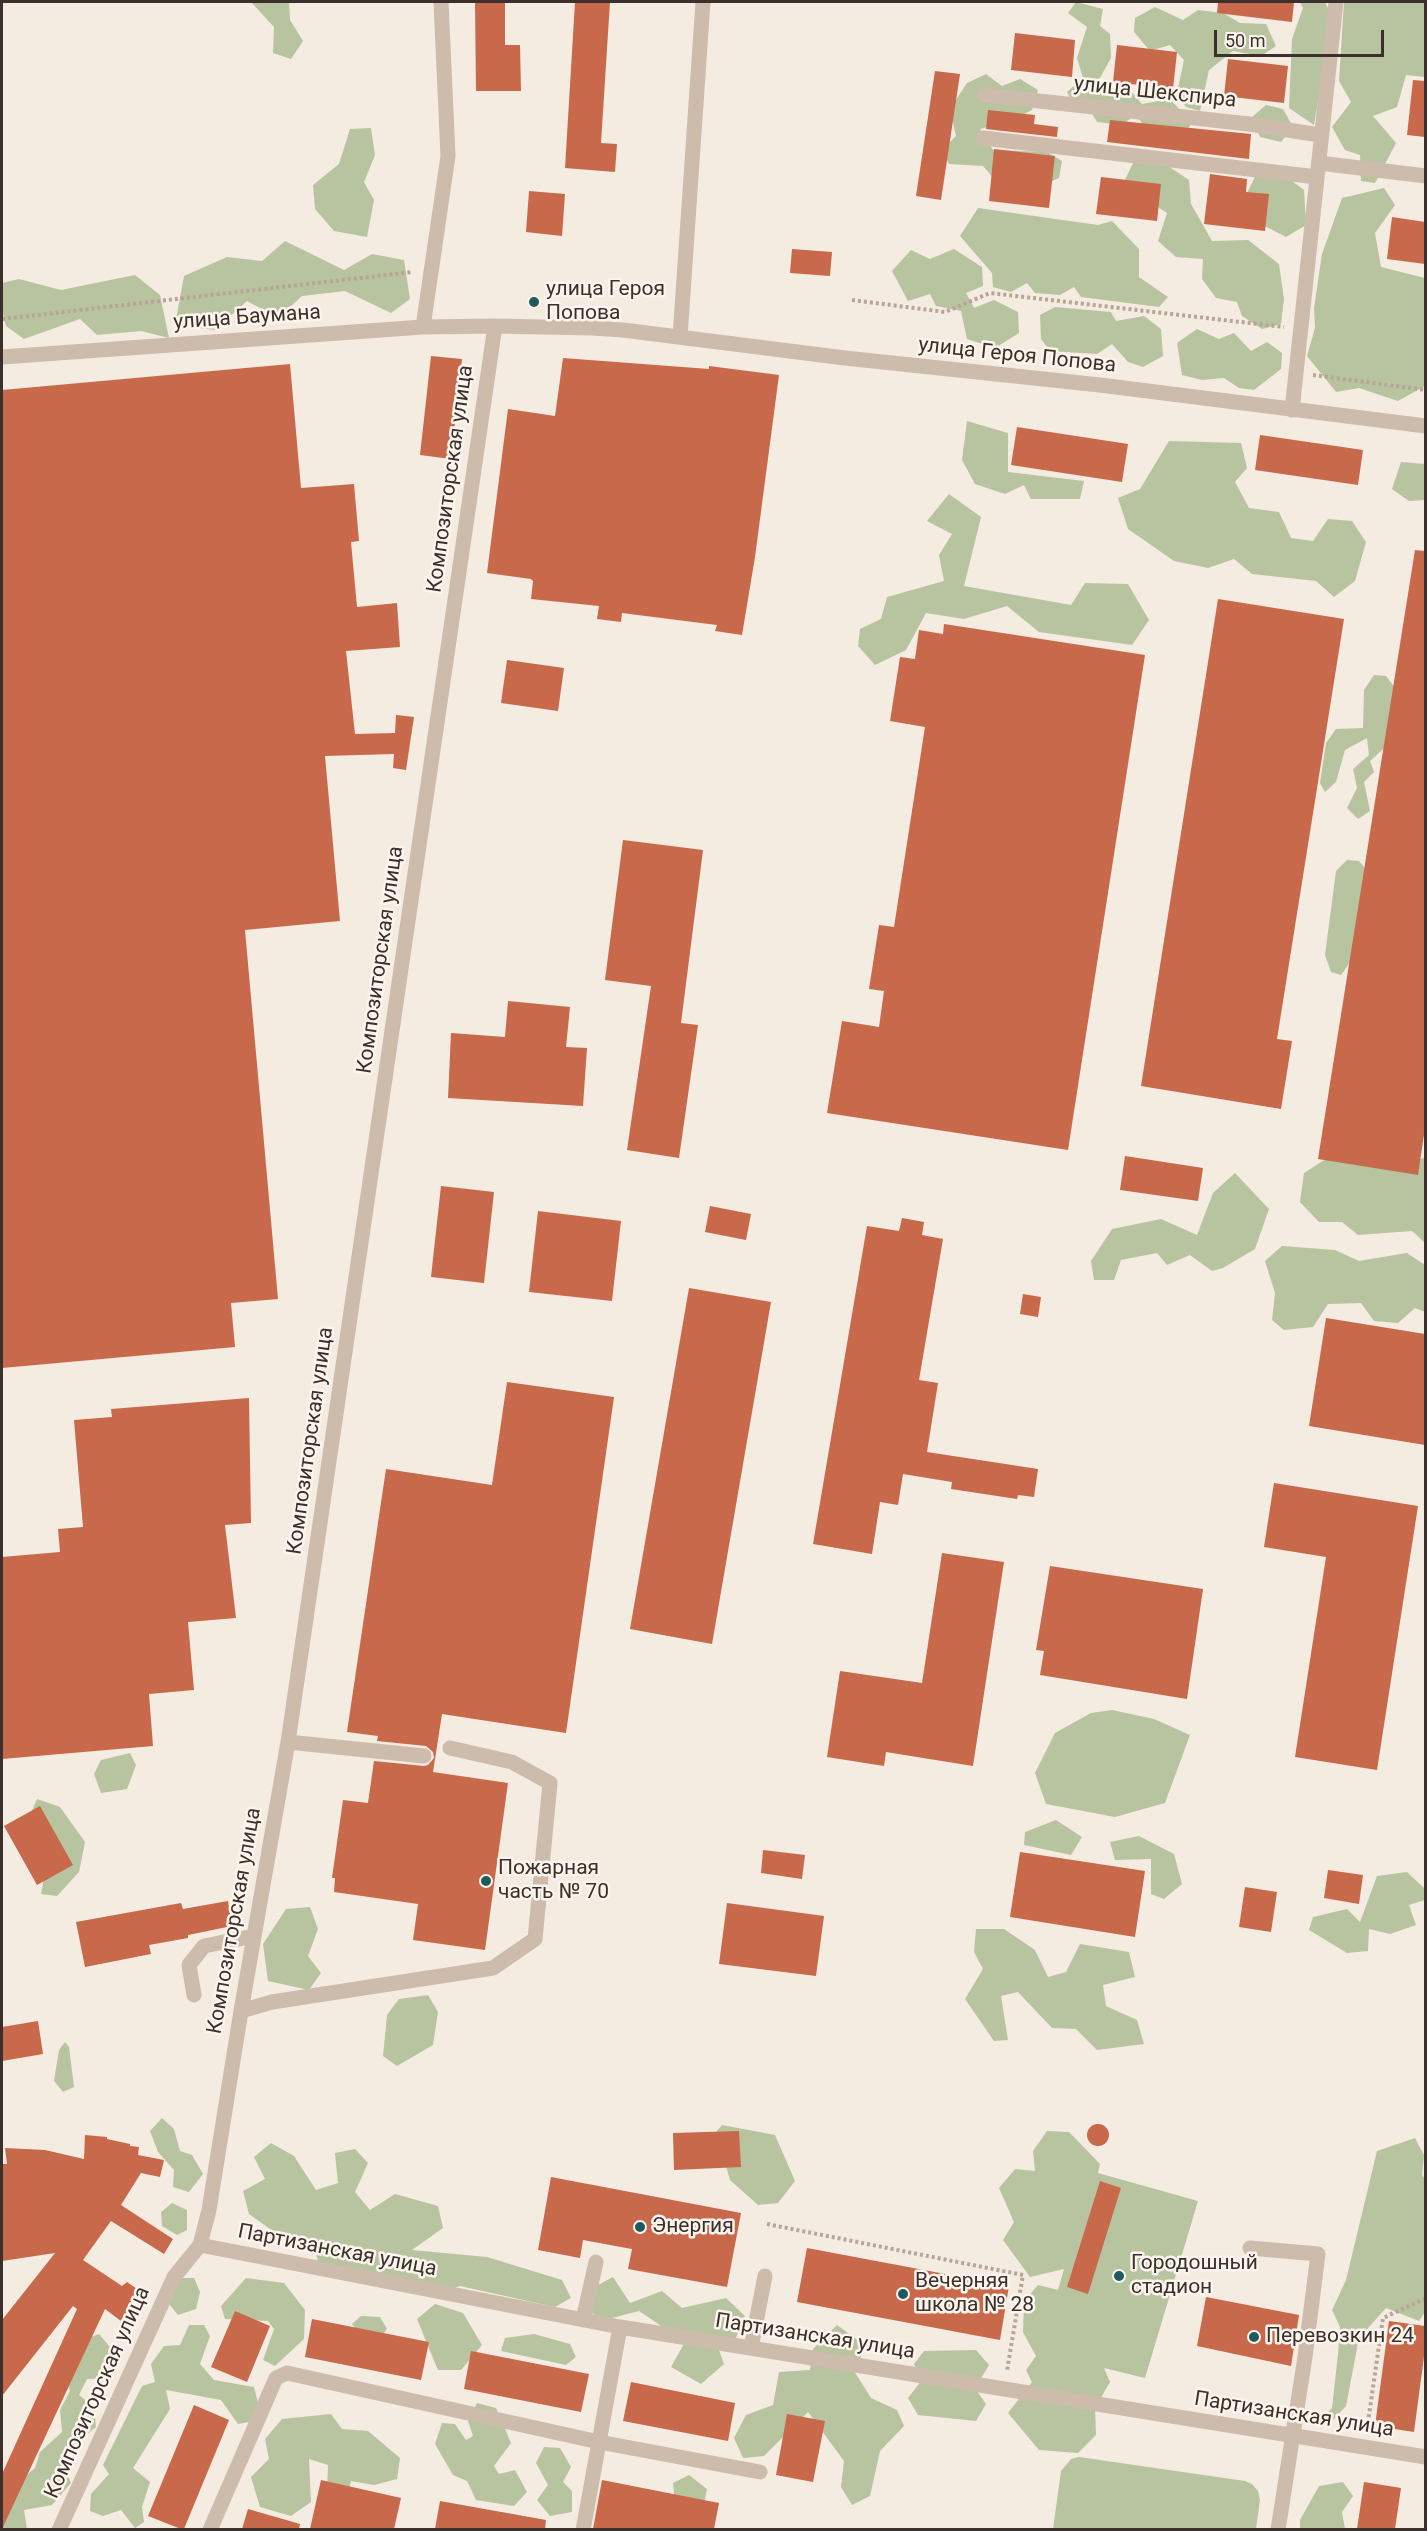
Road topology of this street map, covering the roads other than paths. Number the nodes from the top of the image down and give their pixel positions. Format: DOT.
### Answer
graph roads {
  1 [pos="441,2"];
  2 [pos="703,2"];
  3 [pos="1336,2"];
  4 [pos="984,95"];
  5 [pos="1320,135"];
  6 [pos="983,138"];
  7 [pos="1318,170"];
  8 [pos="1425,176"];
  9 [pos="495,326"];
  10 [pos="423,327"];
  11 [pos="680,337"];
  12 [pos="2,357"];
  13 [pos="1292,410"];
  14 [pos="1425,426"];
  15 [pos="288,1742"];
  16 [pos="450,1748"];
  17 [pos="424,1756"];
  18 [pos="254,1936"];
  19 [pos="195,1995"];
  20 [pos="241,2011"];
  21 [pos="200,2245"];
  22 [pos="1250,2248"];
  23 [pos="596,2262"];
  24 [pos="765,2276"];
  25 [pos="583,2320"];
  26 [pos="620,2327"];
  27 [pos="751,2348"];
  28 [pos="1294,2436"];
  29 [pos="599,2442"];
  30 [pos="1425,2457"];
  31 [pos="760,2472"];
  32 [pos="59,2529"];
  33 [pos="210,2529"];
  34 [pos="583,2529"];
  35 [pos="1278,2529"];
  1 -- 10 [label="street"];
  2 -- 11 [label="street"];
  3 -- 5 [label="street"];
  4 -- 5 [label="street, улица Шекспира"];
  5 -- 7 [label="street"];
  6 -- 7 [label="street"];
  7 -- 8 [label="street"];
  7 -- 13 [label="street"];
  9 -- 10 [label="street, улица Баумана"];
  9 -- 11 [label="street, улица Героя Попова"];
  9 -- 15 [label="street, Композиторская улица"];
  10 -- 12 [label="street, улица Баумана"];
  11 -- 13 [label="street, улица Героя Попова"];
  13 -- 14 [label="street, улица Героя Попова"];
  15 -- 17 [label="street"];
  15 -- 18 [label="street, Композиторская улица"];
  16 -- 20 [label="street"];
  18 -- 19 [label="street"];
  18 -- 20 [label="street, Композиторская улица"];
  20 -- 21 [label="street, Композиторская улица"];
  21 -- 25 [label="street, Партизанская улица"];
  21 -- 32 [label="street, Композиторская улица"];
  22 -- 28 [label="street"];
  23 -- 25 [label="street"];
  24 -- 27 [label="street"];
  25 -- 26 [label="street, Партизанская улица"];
  26 -- 27 [label="street, Партизанская улица"];
  26 -- 29 [label="street"];
  27 -- 28 [label="street, Партизанская улица"];
  28 -- 30 [label="street, Партизанская улица"];
  28 -- 35 [label="street"];
  29 -- 31 [label="street"];
  29 -- 33 [label="street"];
  29 -- 34 [label="street"];
}
